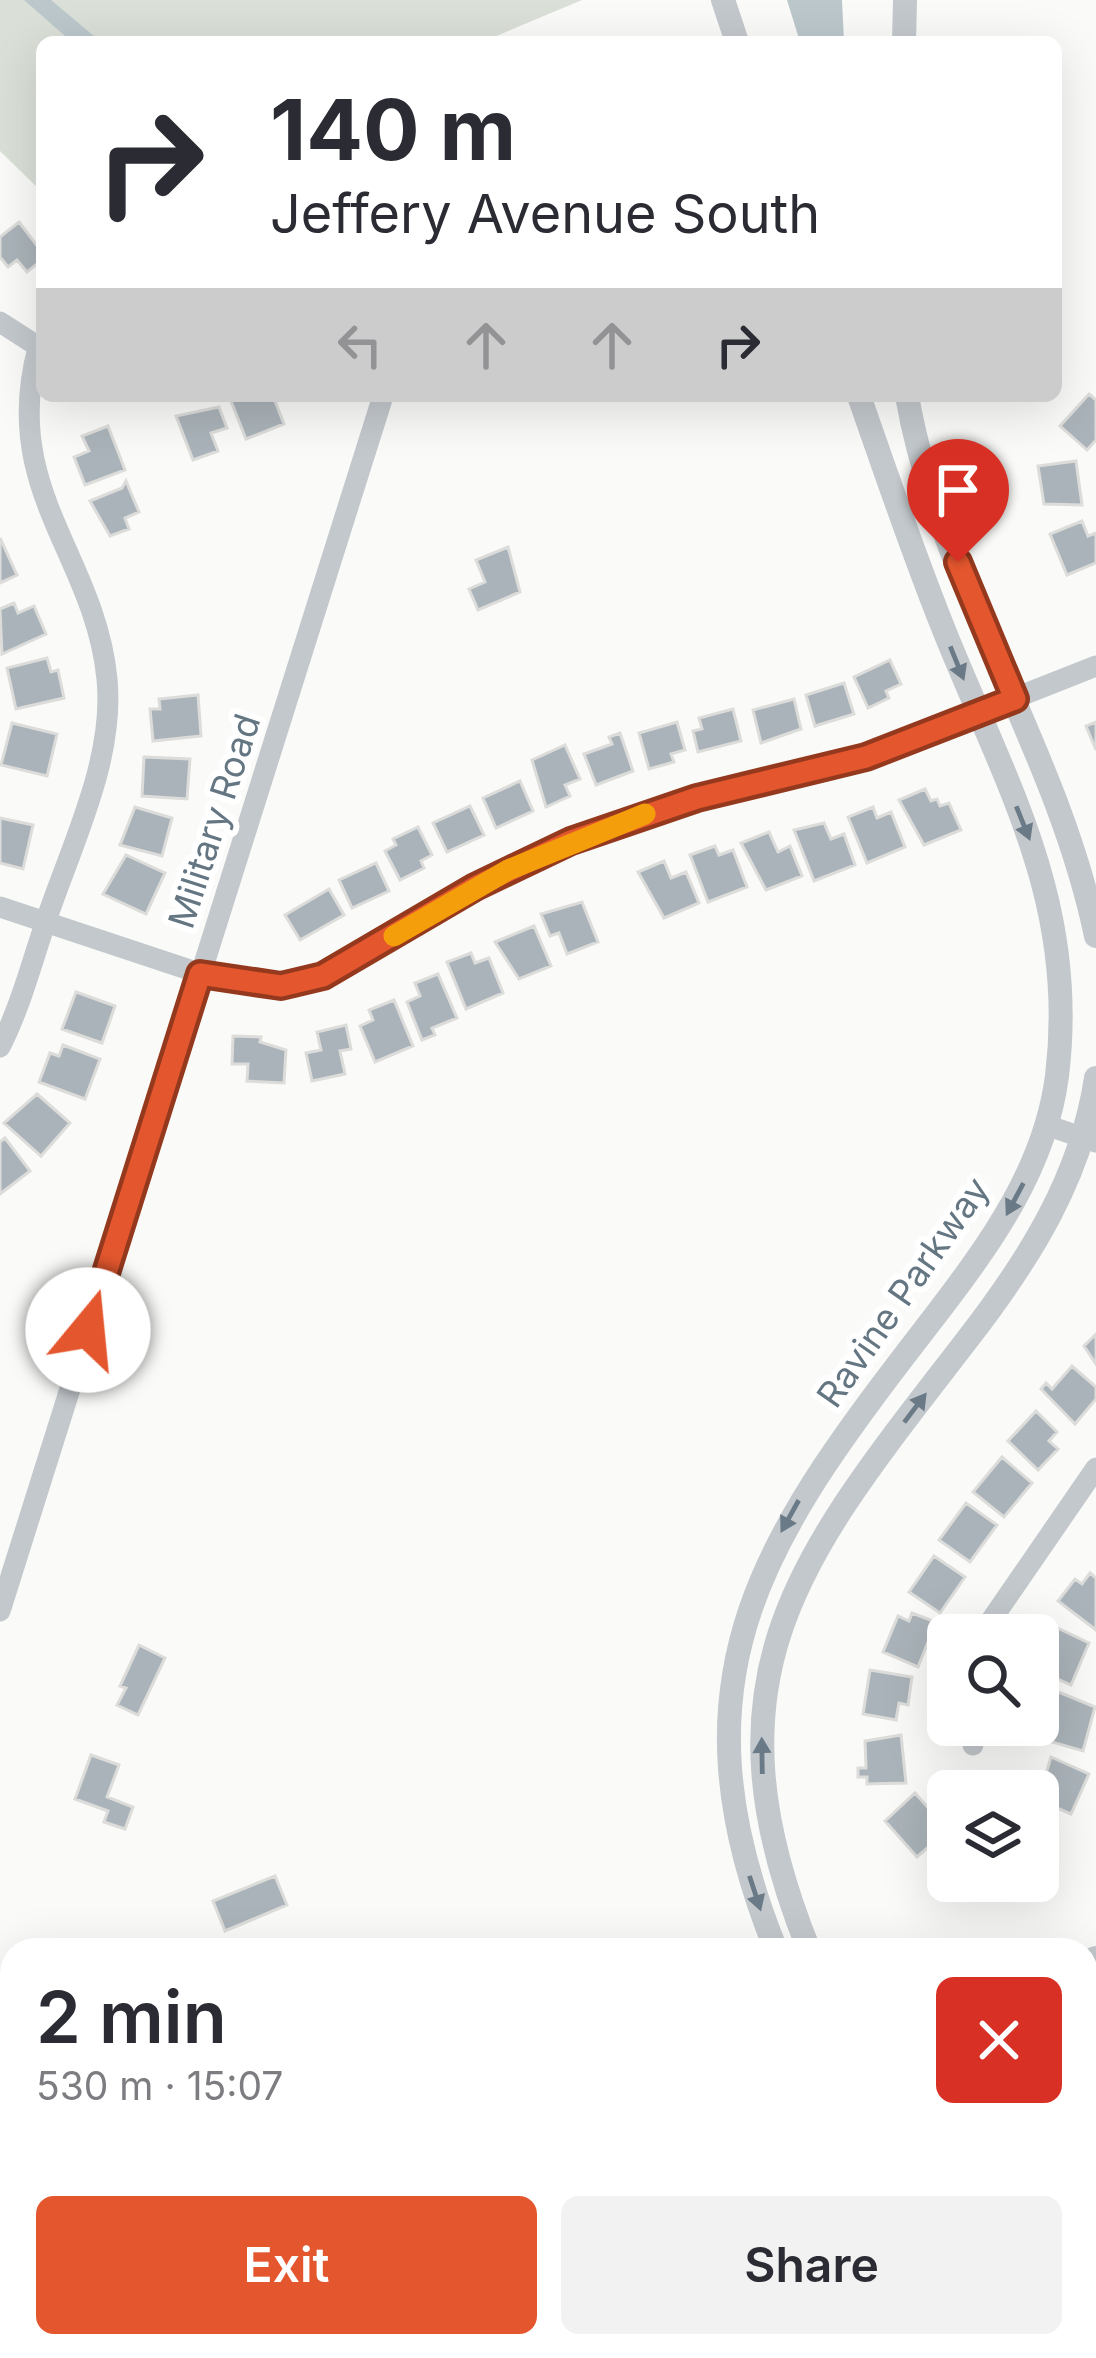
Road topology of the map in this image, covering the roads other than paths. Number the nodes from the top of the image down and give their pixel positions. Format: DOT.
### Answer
graph roads {
  1 [pos="723,0"];
  2 [pos="905,0"];
  3 [pos="735,36"];
  4 [pos="904,36"];
  5 [pos="0,322"];
  6 [pos="36,345"];
  7 [pos="36,359"];
  8 [pos="381,402"];
  9 [pos="862,402"];
  10 [pos="908,402"];
  11 [pos="1096,666"];
  12 [pos="1015,699"];
  13 [pos="978,714"];
  14 [pos="0,907"];
  15 [pos="45,922"];
  16 [pos="1096,936"];
  17 [pos="200,974"];
  18 [pos="0,1047"];
  19 [pos="1096,1078"];
  20 [pos="1046,1125"];
  21 [pos="1089,1140"];
  22 [pos="1096,1468"];
  23 [pos="0,1610"];
  24 [pos="995,1614"];
  25 [pos="772,1938"];
  26 [pos="805,1938"];
  1 -- 3 [label="street"];
  2 -- 4 [label="street"];
  5 -- 6 [label="street"];
  7 -- 15 [label="street"];
  8 -- 17 [label="street, Military Road"];
  9 -- 13 [label="street, Ravine Parkway, one-way"];
  10 -- 12 [label="street"];
  11 -- 12 [label="street"];
  12 -- 13 [label="street"];
  12 -- 16 [label="street"];
  13 -- 17 [label="street"];
  13 -- 20 [label="street, Ravine Parkway, one-way"];
  14 -- 15 [label="street"];
  15 -- 17 [label="street"];
  15 -- 18 [label="street"];
  17 -- 23 [label="street, Military Road"];
  19 -- 21 [label="street, Ravine Parkway"];
  20 -- 21 [label="street"];
  20 -- 25 [label="street, Ravine Parkway, one-way"];
  26 -- 21 [label="street, Ravine Parkway, one-way"];
  22 -- 24 [label="street"];
}
